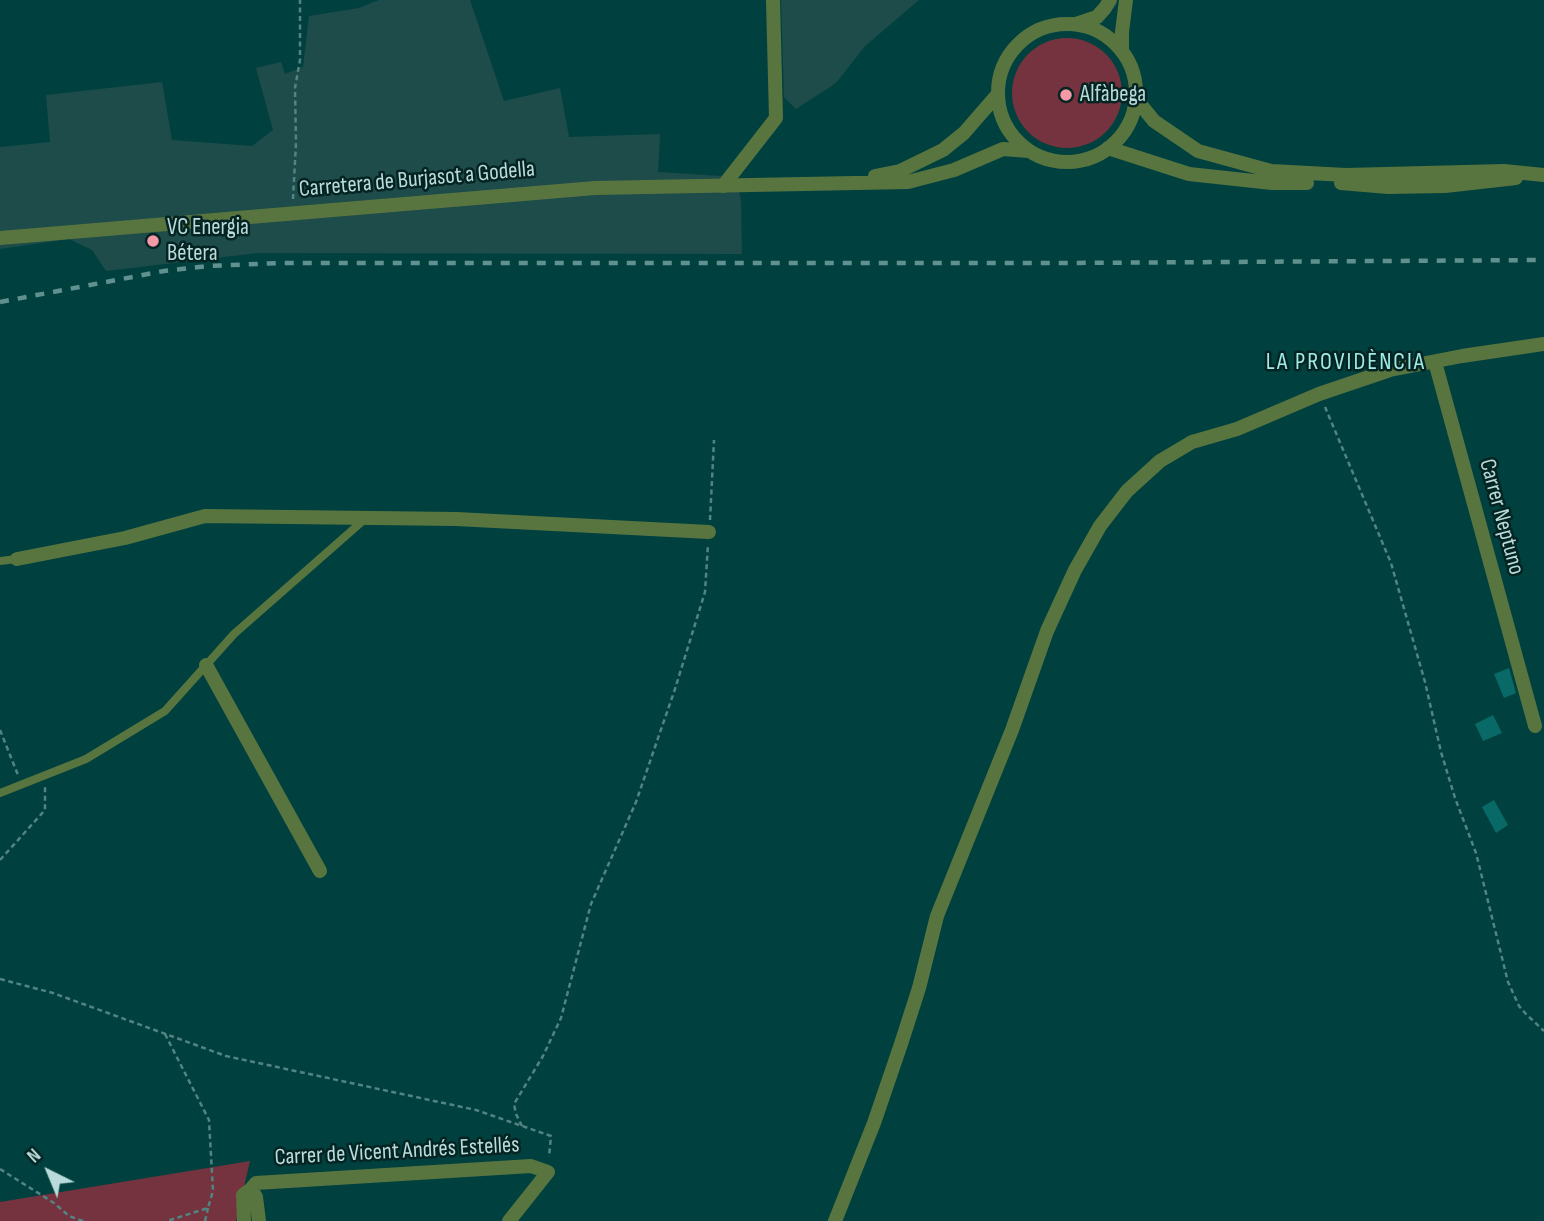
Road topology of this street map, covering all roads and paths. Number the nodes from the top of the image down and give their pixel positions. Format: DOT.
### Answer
graph roads {
  1 [pos="300,0"];
  2 [pos="772,0"];
  3 [pos="1110,0"];
  4 [pos="1126,0"];
  5 [pos="1076,24"];
  6 [pos="1122,51"];
  7 [pos="997,94"];
  8 [pos="1136,99"];
  9 [pos="1108,148"];
  10 [pos="1029,151"];
  11 [pos="1538,175"];
  12 [pos="839,184"];
  13 [pos="723,186"];
  14 [pos="293,213"];
  15 [pos="0,238"];
  16 [pos="1544,344"];
  17 [pos="1435,362"];
  18 [pos="1320,394"];
  19 [pos="714,440"];
  20 [pos="366,518"];
  21 [pos="709,532"];
  22 [pos="17,559"];
  23 [pos="0,561"];
  24 [pos="205,666"];
  25 [pos="1535,726"];
  26 [pos="0,730"];
  27 [pos="45,775"];
  28 [pos="22,785"];
  29 [pos="0,793"];
  30 [pos="0,860"];
  31 [pos="320,871"];
  32 [pos="0,979"];
  33 [pos="1544,1031"];
  34 [pos="165,1034"];
  35 [pos="522,1126"];
  36 [pos="0,1169"];
  37 [pos="548,1172"];
  38 [pos="251,1189"];
  39 [pos="208,1209"];
  40 [pos="83,1221"];
  41 [pos="167,1221"];
  42 [pos="205,1221"];
  43 [pos="244,1221"];
  44 [pos="259,1221"];
  45 [pos="509,1221"];
  46 [pos="835,1221"];
  1 -- 14 [label="path"];
  2 -- 13 [label="street"];
  3 -- 5 [label="street"];
  4 -- 6 [label="street"];
  5 -- 6 [label="street"];
  5 -- 7 [label="street"];
  6 -- 8 [label="street"];
  7 -- 10 [label="street"];
  7 -- 12 [label="street"];
  8 -- 9 [label="street"];
  8 -- 11 [label="street"];
  9 -- 10 [label="street"];
  9 -- 11 [label="street"];
  10 -- 12 [label="street"];
  12 -- 13 [label="street, Carretera de Burjasot a Godella"];
  13 -- 14 [label="street, Carretera de Burjasot a Godella"];
  14 -- 15 [label="street, Carretera de Burjasot a Godella"];
  16 -- 17 [label="street"];
  17 -- 18 [label="street"];
  17 -- 25 [label="street, Carrer Neptuno"];
  18 -- 33 [label="path"];
  18 -- 46 [label="street"];
  19 -- 21 [label="path"];
  20 -- 21 [label="street"];
  20 -- 22 [label="street"];
  20 -- 24 [label="lane"];
  21 -- 35 [label="path"];
  22 -- 23 [label="lane"];
  24 -- 27 [label="lane"];
  24 -- 31 [label="street"];
  26 -- 28 [label="path"];
  27 -- 28 [label="lane"];
  27 -- 30 [label="path"];
  28 -- 29 [label="lane"];
  32 -- 34 [label="path"];
  34 -- 35 [label="path"];
  34 -- 39 [label="path"];
  35 -- 37 [label="path"];
  36 -- 40 [label="path"];
  37 -- 38 [label="street, Carrer de Vicent Andrés Estellés"];
  37 -- 45 [label="street"];
  38 -- 43 [label="street"];
  38 -- 44 [label="street"];
  39 -- 41 [label="path"];
  39 -- 42 [label="path"];
}
